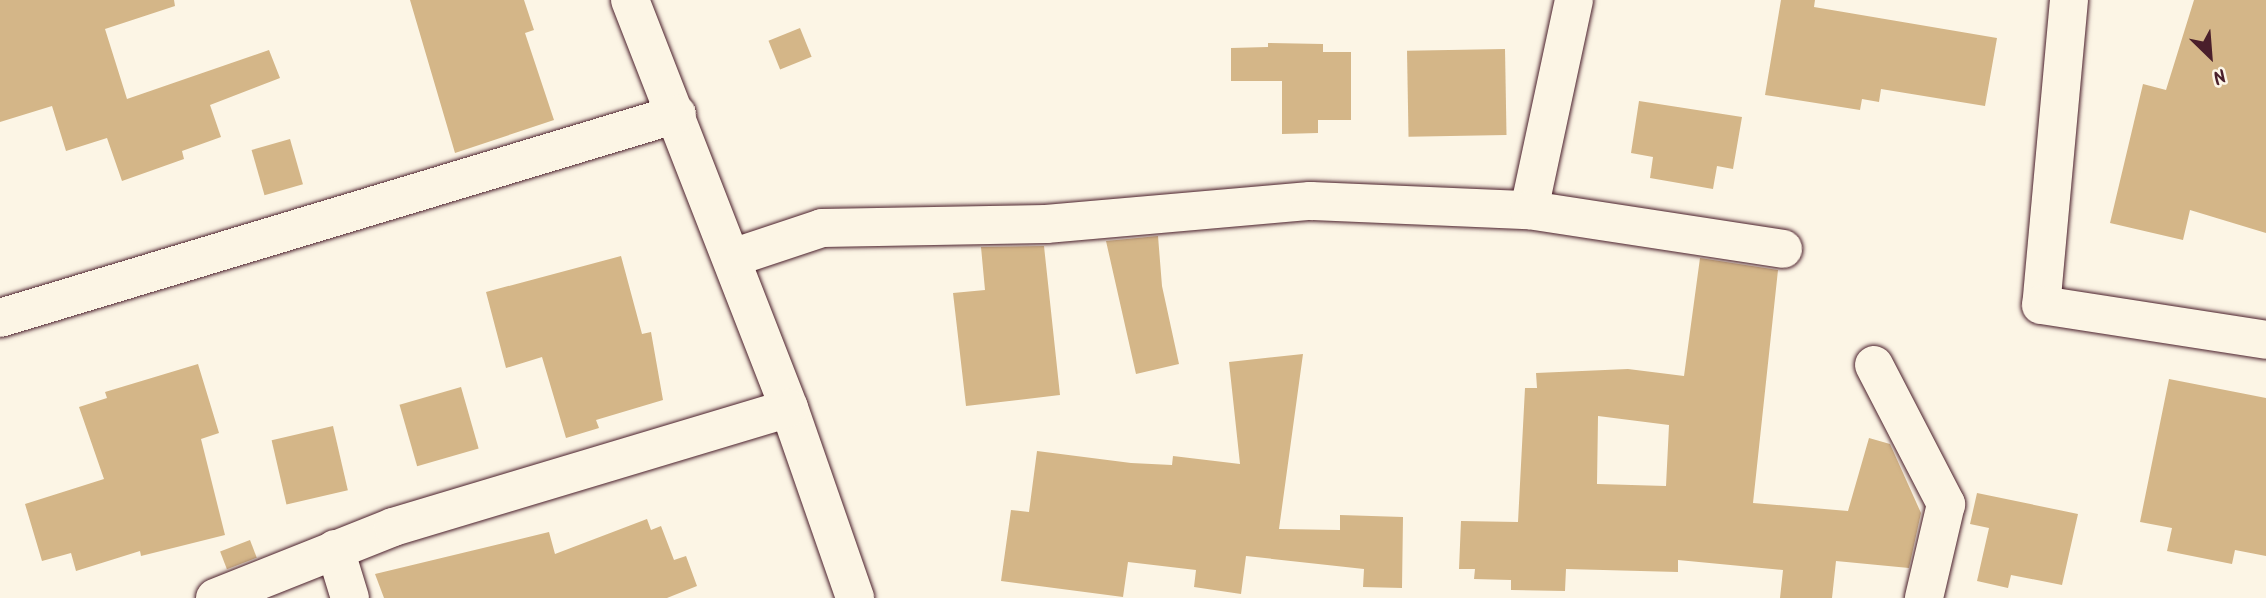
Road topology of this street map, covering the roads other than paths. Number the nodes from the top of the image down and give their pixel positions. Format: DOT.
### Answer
graph roads {
  1 [pos="630,0"];
  2 [pos="1574,0"];
  3 [pos="2069,0"];
  4 [pos="677,114"];
  5 [pos="1529,210"];
  6 [pos="1783,249"];
  7 [pos="732,258"];
  8 [pos="0,318"];
  9 [pos="2266,340"];
  10 [pos="1874,365"];
  11 [pos="789,408"];
  12 [pos="335,549"];
  13 [pos="215,598"];
  14 [pos="350,598"];
  15 [pos="855,598"];
  16 [pos="1924,598"];
  1 -- 4 [label="street"];
  2 -- 5 [label="street"];
  3 -- 9 [label="street"];
  4 -- 7 [label="street"];
  4 -- 8 [label="street"];
  5 -- 6 [label="street"];
  5 -- 7 [label="street"];
  7 -- 11 [label="street"];
  10 -- 16 [label="street"];
  11 -- 12 [label="street"];
  11 -- 15 [label="street"];
  12 -- 13 [label="street"];
  12 -- 14 [label="street"];
}
